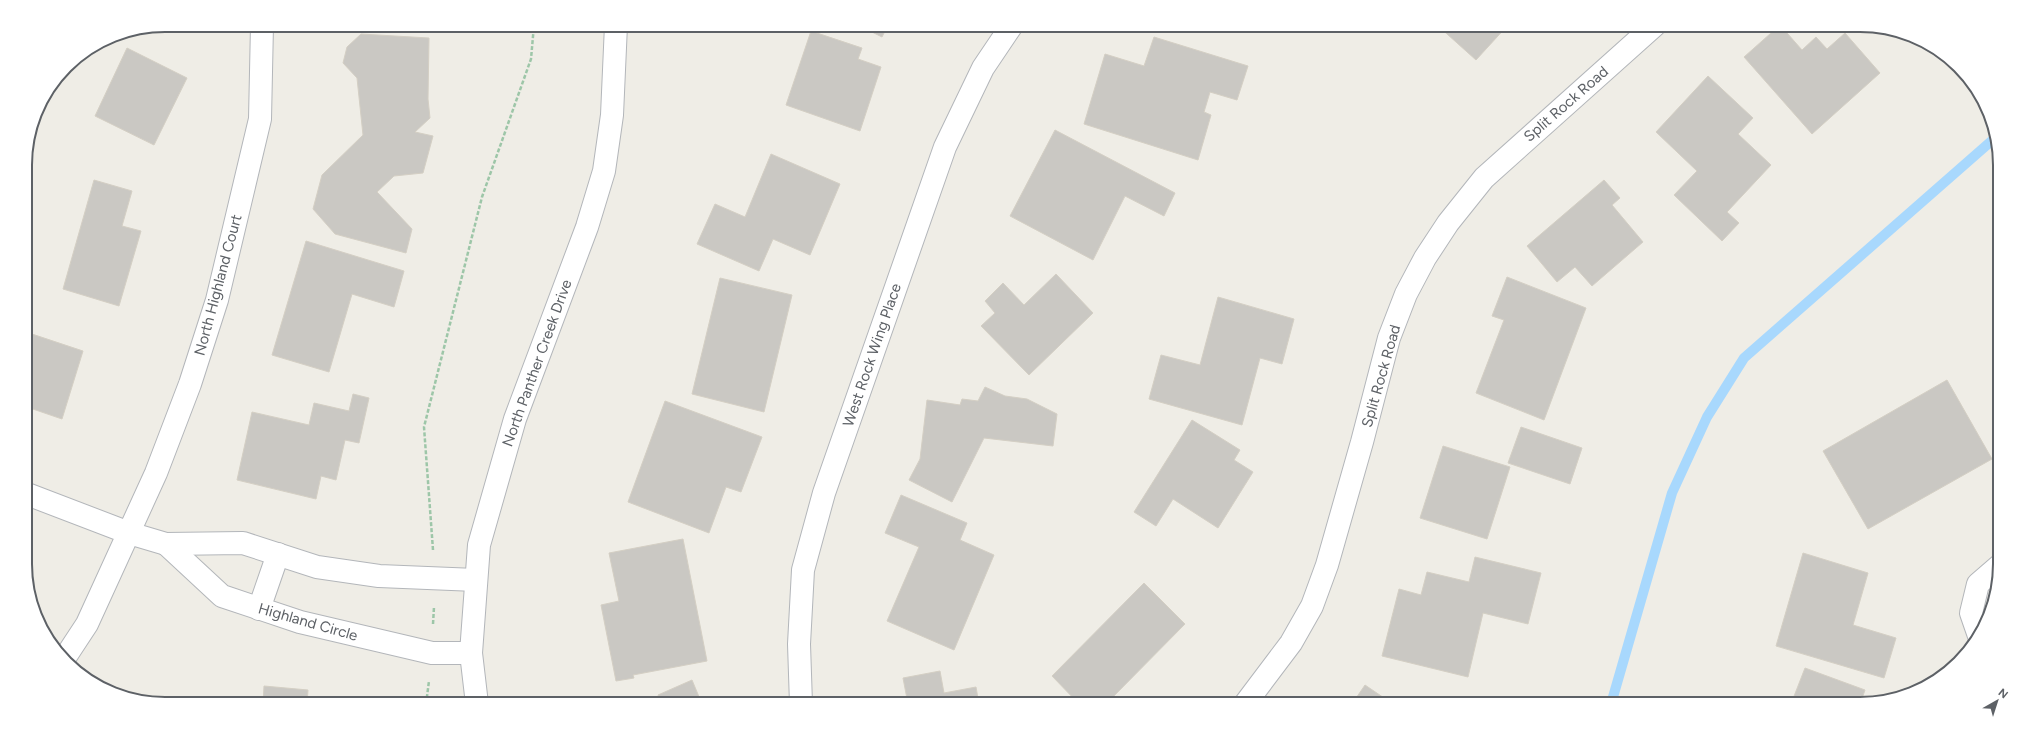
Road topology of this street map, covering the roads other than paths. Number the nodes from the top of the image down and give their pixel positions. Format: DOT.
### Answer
graph roads {
  1 [pos="262,32"];
  2 [pos="616,32"];
  3 [pos="1007,32"];
  4 [pos="1647,32"];
  5 [pos="32,496"];
  6 [pos="129,533"];
  7 [pos="166,544"];
  8 [pos="278,554"];
  9 [pos="1993,571"];
  10 [pos="476,580"];
  11 [pos="259,609"];
  12 [pos="1976,628"];
  13 [pos="471,653"];
  14 [pos="67,654"];
  15 [pos="476,697"];
  16 [pos="801,697"];
  17 [pos="1250,697"];
  1 -- 6 [label="street, North Highland Court"];
  2 -- 10 [label="street, North Panther Creek Drive"];
  3 -- 16 [label="street, West Rock Wing Place"];
  4 -- 17 [label="street, Split Rock Road"];
  5 -- 6 [label="street, Highland Circle"];
  6 -- 7 [label="street, Highland Circle"];
  6 -- 14 [label="street, North Highland Court"];
  7 -- 8 [label="street, Highland Circle"];
  7 -- 11 [label="street, Highland Circle"];
  8 -- 10 [label="street, Highland Circle"];
  8 -- 11 [label="street"];
  9 -- 12 [label="street"];
  10 -- 13 [label="street, North Panther Creek Drive"];
  11 -- 13 [label="street, Highland Circle"];
  13 -- 15 [label="street, North Panther Creek Drive"];
}
